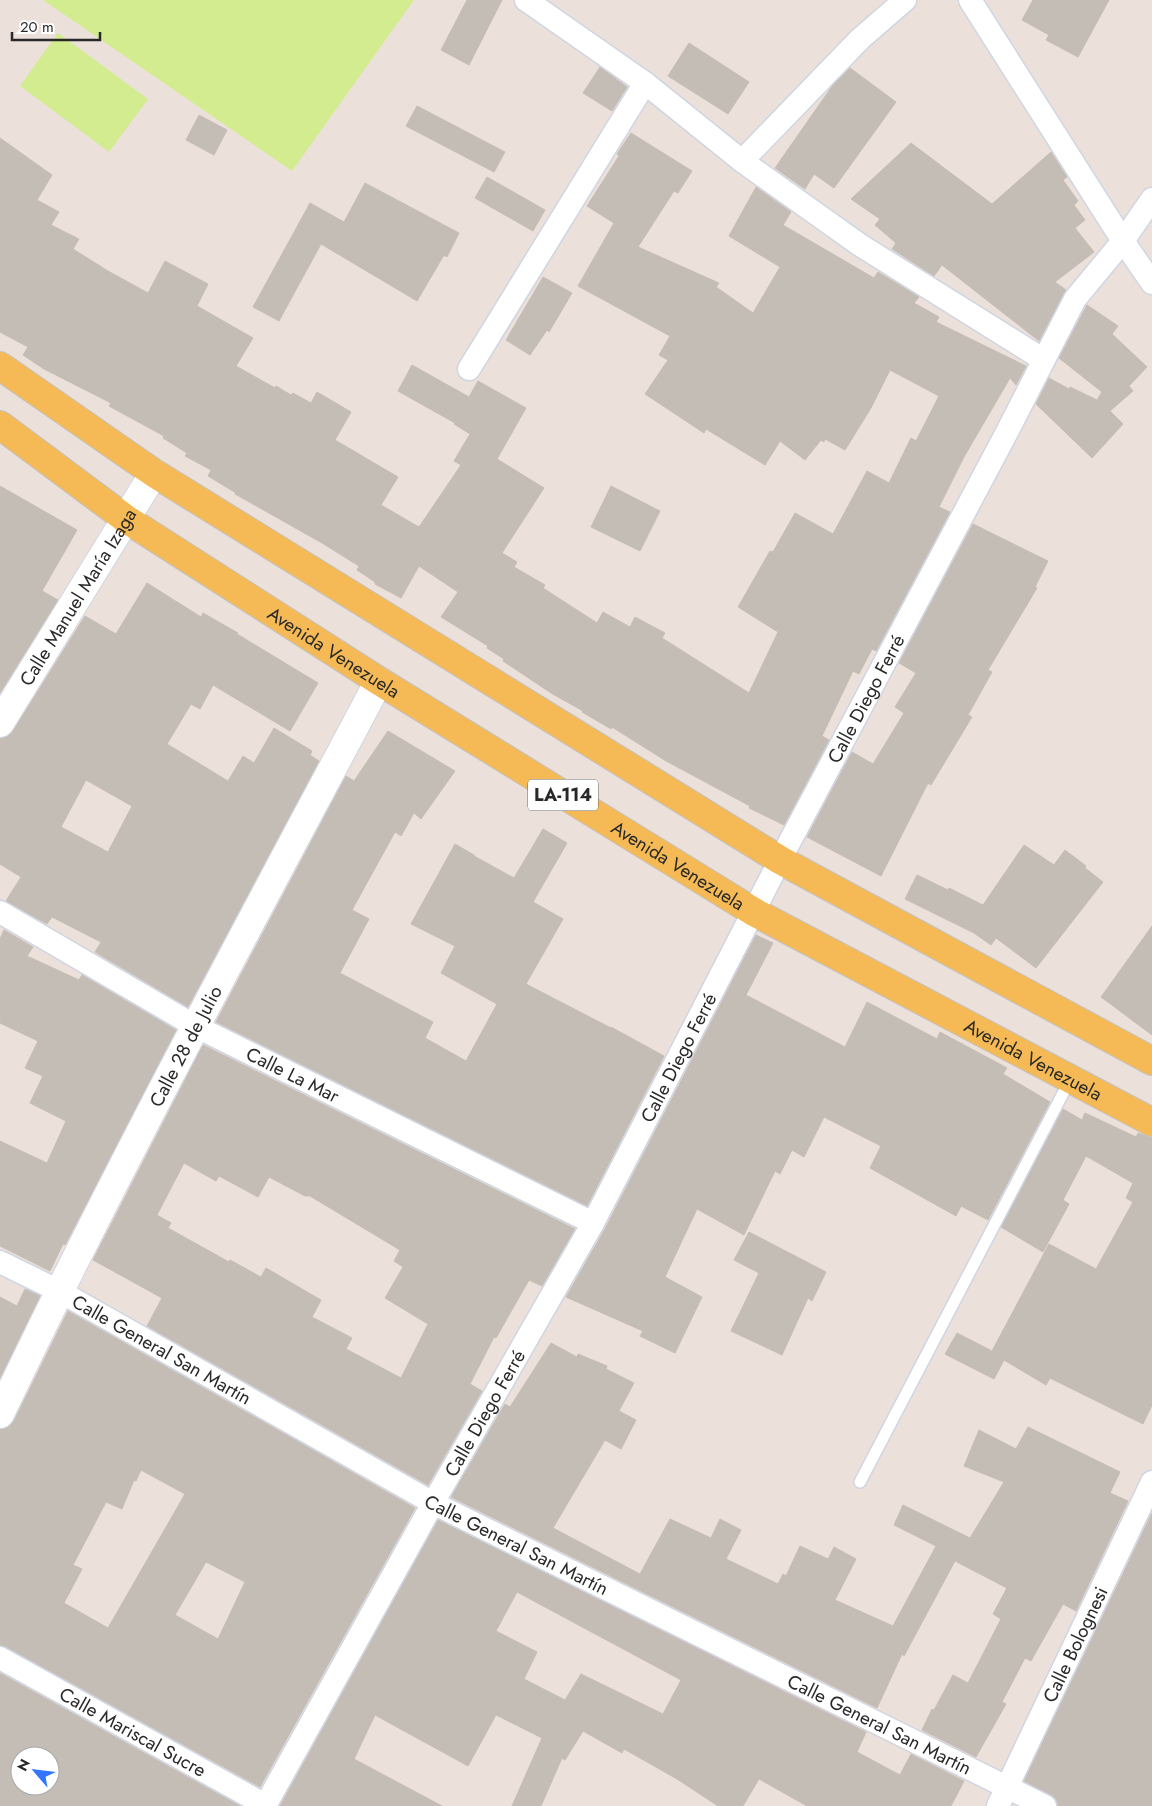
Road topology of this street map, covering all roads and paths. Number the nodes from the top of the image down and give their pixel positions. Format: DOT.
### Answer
graph roads {
  1 [pos="526,0"];
  2 [pos="905,0"];
  3 [pos="970,0"];
  4 [pos="645,83"];
  5 [pos="742,161"];
  6 [pos="1152,199"];
  7 [pos="1123,241"];
  8 [pos="1152,283"];
  9 [pos="1044,360"];
  10 [pos="0,366"];
  11 [pos="469,369"];
  12 [pos="0,425"];
  13 [pos="154,473"];
  14 [pos="126,519"];
  15 [pos="379,681"];
  16 [pos="0,723"];
  17 [pos="780,860"];
  18 [pos="0,912"];
  19 [pos="754,912"];
  20 [pos="195,1026"];
  21 [pos="1152,1061"];
  22 [pos="1070,1080"];
  23 [pos="1152,1122"];
  24 [pos="593,1223"];
  25 [pos="0,1262"];
  26 [pos="59,1291"];
  27 [pos="0,1414"];
  28 [pos="860,1482"];
  29 [pos="1152,1482"];
  30 [pos="433,1503"];
  31 [pos="0,1658"];
  32 [pos="1003,1797"];
  33 [pos="266,1806"];
  34 [pos="1045,1806"];
  1 -- 4 [label="street"];
  2 -- 5 [label="street"];
  3 -- 7 [label="street"];
  4 -- 5 [label="street"];
  4 -- 11 [label="street"];
  5 -- 9 [label="street"];
  6 -- 7 [label="street, Calle Diego Ferré"];
  7 -- 8 [label="street"];
  7 -- 9 [label="street, Calle Diego Ferré"];
  9 -- 17 [label="street, Calle Diego Ferré"];
  10 -- 13 [label="main road, LA-114"];
  12 -- 14 [label="main road, Avenida Venezuela / LA-114"];
  13 -- 14 [label="street, Calle Manuel María Izaga"];
  13 -- 17 [label="main road, LA-114"];
  14 -- 15 [label="main road, Avenida Venezuela / LA-114"];
  14 -- 16 [label="street, Calle Manuel María Izaga"];
  15 -- 19 [label="main road, Avenida Venezuela / LA-114"];
  15 -- 20 [label="street, Calle 28 de Julio"];
  17 -- 19 [label="street, Calle Diego Ferré"];
  17 -- 21 [label="main road, LA-114"];
  18 -- 20 [label="street, Calle La Mar"];
  19 -- 22 [label="main road, Avenida Venezuela / LA-114"];
  19 -- 24 [label="street, Calle Diego Ferré"];
  20 -- 24 [label="street, Calle La Mar"];
  20 -- 26 [label="street, Calle 28 de Julio"];
  22 -- 23 [label="main road, Avenida Venezuela / LA-114"];
  22 -- 28 [label="lane"];
  24 -- 30 [label="street, Calle Diego Ferré"];
  25 -- 26 [label="street, Calle General San Martín"];
  26 -- 27 [label="street, Calle 28 de Julio"];
  26 -- 30 [label="street, Calle General San Martín"];
  29 -- 32 [label="street, Calle Bolognesi"];
  30 -- 32 [label="street, Calle General San Martín"];
  30 -- 33 [label="street, Calle Diego Ferré"];
  31 -- 33 [label="street, Calle Mariscal Sucre"];
  32 -- 34 [label="street, Calle General San Martín"];
}
